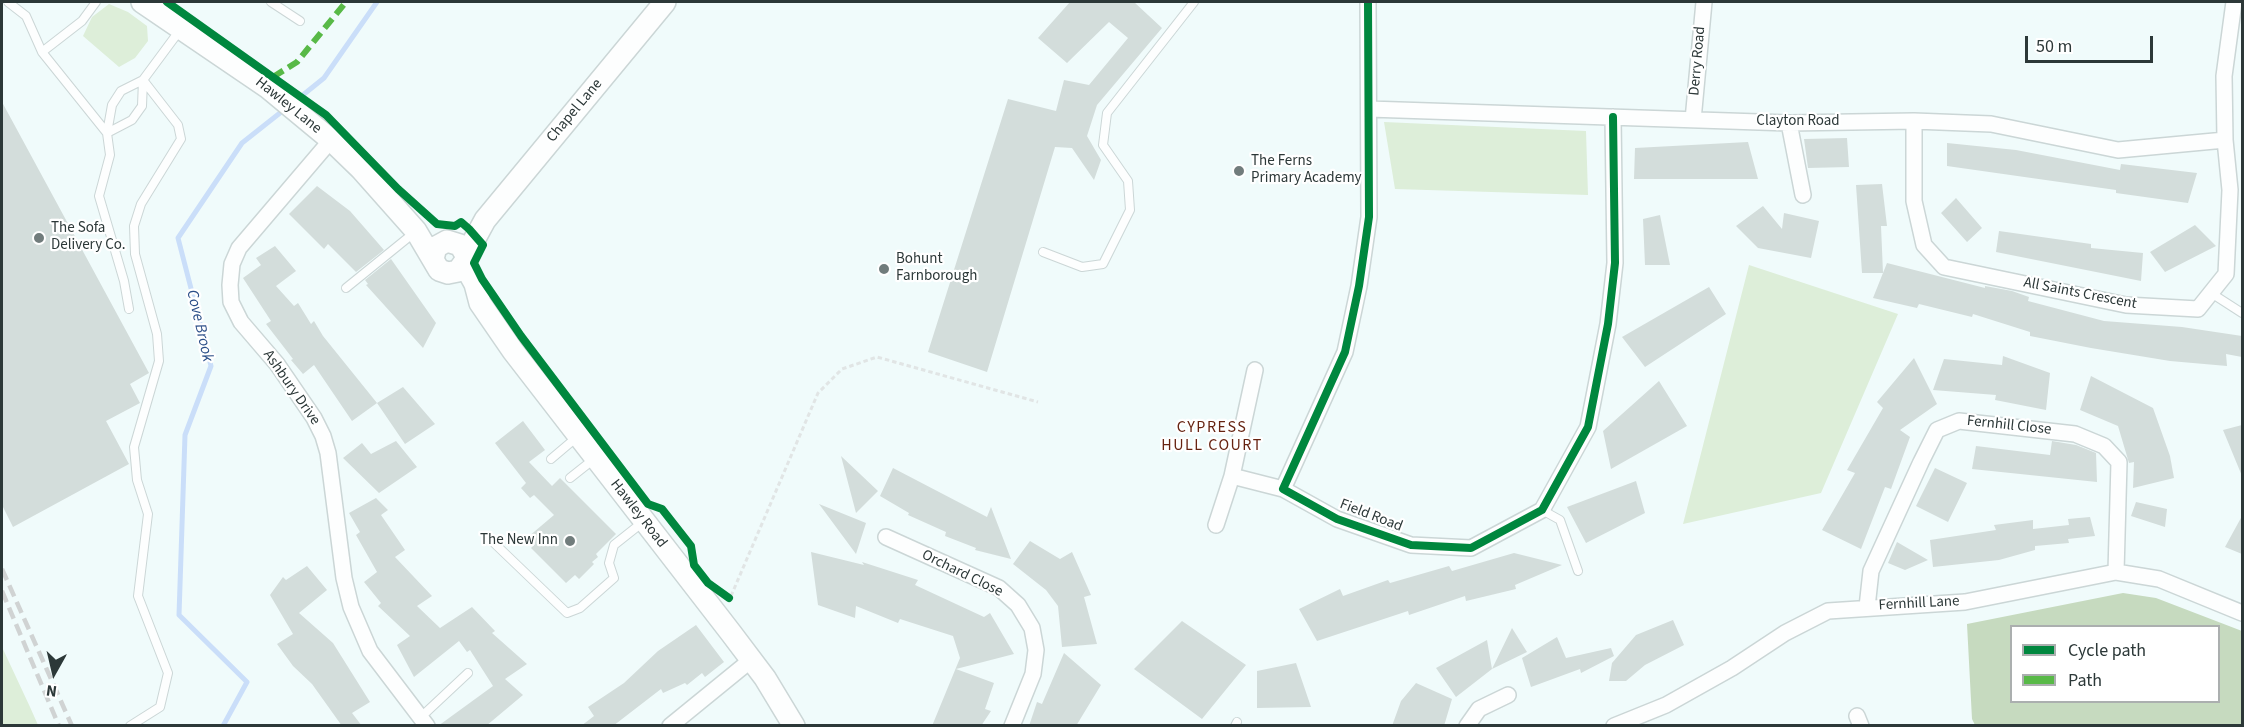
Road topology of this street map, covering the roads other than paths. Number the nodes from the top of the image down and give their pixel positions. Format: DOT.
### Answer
graph roads {
  1 [pos="8,2"];
  2 [pos="96,2"];
  3 [pos="271,2"];
  4 [pos="665,2"];
  5 [pos="1194,2"];
  6 [pos="1368,2"];
  7 [pos="1704,2"];
  8 [pos="2234,2"];
  9 [pos="147,3"];
  10 [pos="300,21"];
  11 [pos="181,28"];
  12 [pos="42,52"];
  13 [pos="143,80"];
  14 [pos="1369,109"];
  15 [pos="1612,117"];
  16 [pos="1693,120"];
  17 [pos="1914,121"];
  18 [pos="1789,123"];
  19 [pos="107,133"];
  20 [pos="331,140"];
  21 [pos="2225,140"];
  22 [pos="1803,195"];
  23 [pos="416,231"];
  24 [pos="1043,252"];
  25 [pos="451,256"];
  26 [pos="346,288"];
  27 [pos="2211,292"];
  28 [pos="480,303"];
  29 [pos="129,309"];
  30 [pos="2242,313"];
  31 [pos="1255,370"];
  32 [pos="578,436"];
  33 [pos="595,458"];
  34 [pos="551,459"];
  35 [pos="1232,476"];
  36 [pos="570,478"];
  37 [pos="1283,489"];
  38 [pos="1542,510"];
  39 [pos="644,521"];
  40 [pos="1216,525"];
  41 [pos="886,537"];
  42 [pos="493,542"];
  43 [pos="1578,571"];
  44 [pos="2116,572"];
  45 [pos="1868,607"];
  46 [pos="2242,613"];
  47 [pos="751,660"];
  48 [pos="468,673"];
  49 [pos="1508,695"];
  50 [pos="424,721"];
  51 [pos="130,726"];
  52 [pos="670,726"];
  53 [pos="794,726"];
  54 [pos="1012,726"];
  55 [pos="1467,726"];
  56 [pos="1614,726"];
  1 -- 12 [label="lane"];
  2 -- 12 [label="lane"];
  3 -- 10 [label="lane"];
  4 -- 25 [label="main road, Chapel Lane"];
  5 -- 24 [label="lane"];
  6 -- 14 [label="street"];
  7 -- 16 [label="street, Derry Road"];
  8 -- 21 [label="street, All Saints Crescent"];
  9 -- 11 [label="main road, Hawley Lane"];
  11 -- 13 [label="lane"];
  11 -- 20 [label="main road, Hawley Lane"];
  12 -- 19 [label="lane"];
  13 -- 19 [label="lane"];
  13 -- 19 [label="lane"];
  13 -- 51 [label="lane"];
  14 -- 15 [label="street, Clayton Road"];
  14 -- 37 [label="street"];
  15 -- 16 [label="street, Clayton Road"];
  15 -- 38 [label="street"];
  16 -- 18 [label="street, Clayton Road"];
  17 -- 18 [label="street, Clayton Road"];
  17 -- 21 [label="street, Clayton Road"];
  17 -- 27 [label="street, All Saints Crescent"];
  18 -- 22 [label="street"];
  19 -- 29 [label="lane"];
  20 -- 23 [label="main road, Hawley Lane"];
  20 -- 50 [label="street, Ashbury Drive"];
  21 -- 27 [label="street, All Saints Crescent"];
  23 -- 25 [label="main road, Hawley Lane"];
  23 -- 26 [label="lane"];
  25 -- 28 [label="main road, Hawley Lane"];
  27 -- 30 [label="lane"];
  28 -- 32 [label="main road, Hawley Road"];
  31 -- 35 [label="street"];
  32 -- 33 [label="main road, Hawley Road"];
  32 -- 34 [label="lane"];
  33 -- 36 [label="lane"];
  33 -- 39 [label="main road, Hawley Road"];
  35 -- 37 [label="street, Field Road"];
  35 -- 40 [label="street"];
  37 -- 38 [label="street, Field Road"];
  38 -- 43 [label="lane"];
  39 -- 42 [label="lane"];
  39 -- 47 [label="main road, Hawley Road"];
  41 -- 54 [label="street, Orchard Close"];
  44 -- 45 [label="street, Fernhill Lane"];
  44 -- 45 [label="street, Fernhill Close"];
  44 -- 46 [label="street, Fernhill Lane"];
  45 -- 56 [label="street, Fernhill Lane"];
  47 -- 52 [label="street"];
  47 -- 53 [label="main road, Hawley Road"];
  48 -- 50 [label="lane"];
  49 -- 55 [label="street"];
}
